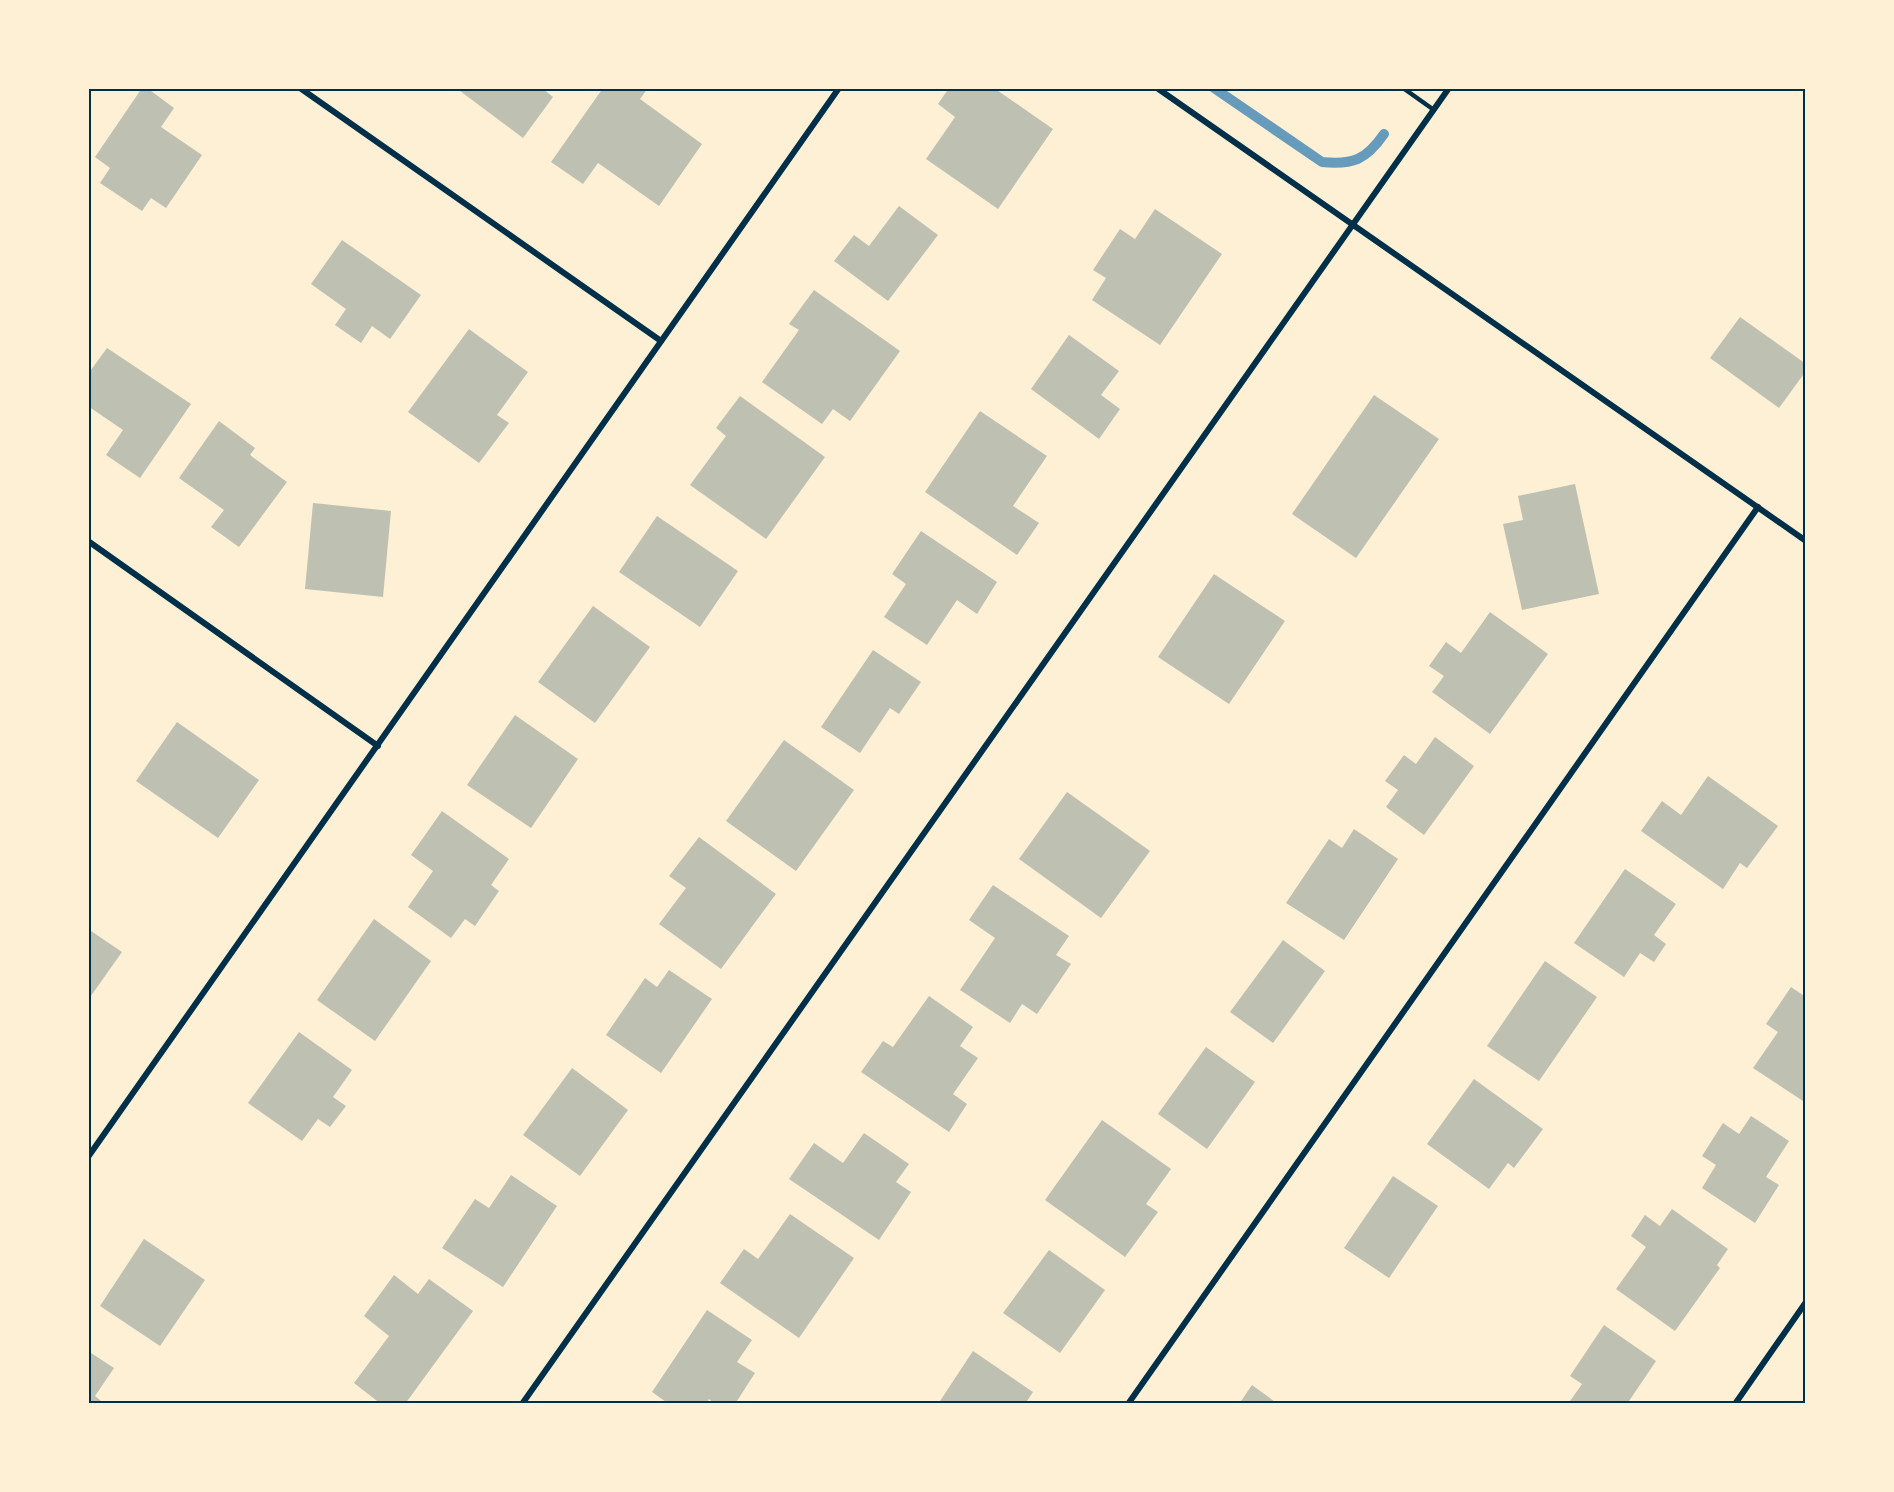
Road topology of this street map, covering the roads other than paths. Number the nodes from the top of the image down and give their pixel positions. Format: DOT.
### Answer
graph roads {
  1 [pos="300,88"];
  2 [pos="839,88"];
  3 [pos="1157,88"];
  4 [pos="1403,88"];
  5 [pos="1449,88"];
  6 [pos="1434,110"];
  7 [pos="1354,225"];
  8 [pos="661,341"];
  9 [pos="1758,507"];
  10 [pos="1806,541"];
  11 [pos="88,542"];
  12 [pos="378,746"];
  13 [pos="91,1149"];
  14 [pos="88,1157"];
  15 [pos="1806,1302"];
  16 [pos="522,1404"];
  17 [pos="1128,1404"];
  18 [pos="1735,1404"];
  1 -- 8 [label="street"];
  2 -- 8 [label="street"];
  3 -- 7 [label="street"];
  4 -- 6 [label="lane"];
  5 -- 6 [label="street"];
  6 -- 7 [label="street"];
  7 -- 9 [label="street"];
  7 -- 16 [label="street"];
  8 -- 12 [label="street"];
  9 -- 10 [label="street"];
  9 -- 17 [label="street"];
  11 -- 12 [label="street"];
  12 -- 13 [label="street"];
  13 -- 14 [label="street"];
  15 -- 18 [label="street"];
}
